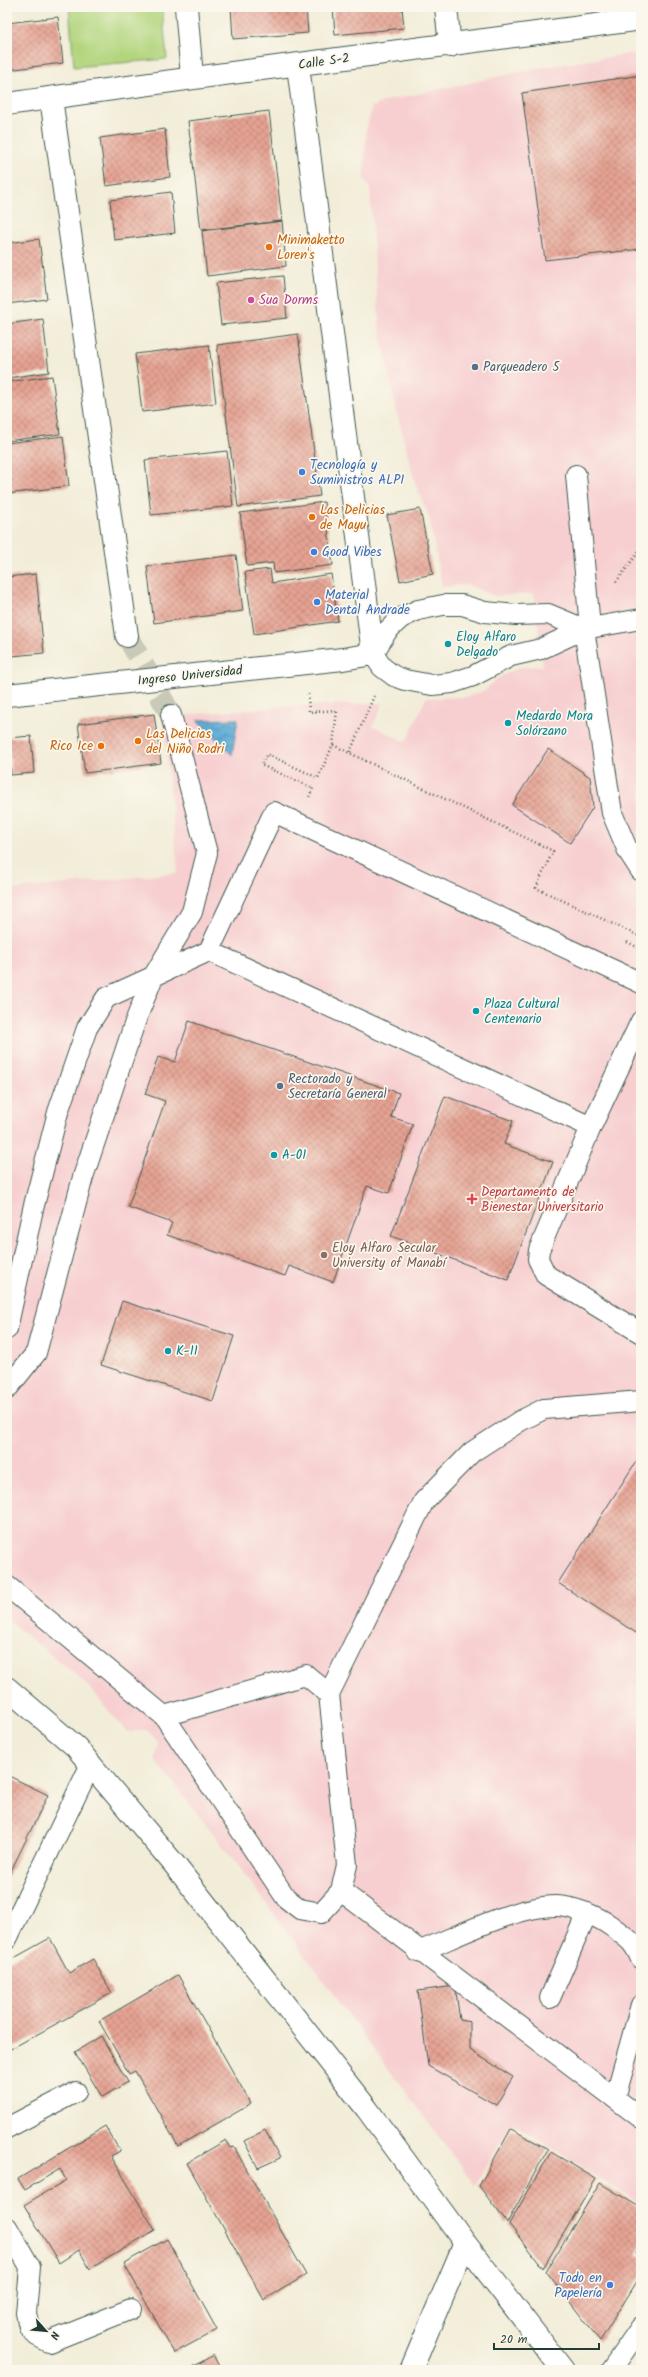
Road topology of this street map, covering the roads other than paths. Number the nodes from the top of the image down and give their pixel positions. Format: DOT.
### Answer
graph roads {
  1 [pos="186,7"];
  2 [pos="446,7"];
  3 [pos="641,19"];
  4 [pos="450,46"];
  5 [pos="298,66"];
  6 [pos="192,77"];
  7 [pos="51,98"];
  8 [pos="7,104"];
  9 [pos="576,475"];
  10 [pos="641,619"];
  11 [pos="587,628"];
  12 [pos="127,636"];
  13 [pos="373,654"];
  14 [pos="7,695"];
  15 [pos="171,715"];
  16 [pos="641,871"];
  17 [pos="209,951"];
  18 [pos="153,977"];
  19 [pos="641,983"];
  20 [pos="641,1021"];
  21 [pos="591,1128"];
  22 [pos="7,1328"];
  23 [pos="641,1333"];
  24 [pos="8,1382"];
  25 [pos="641,1400"];
  26 [pos="7,1586"];
  27 [pos="7,1688"];
  28 [pos="330,1694"];
  29 [pos="164,1716"];
  30 [pos="91,1764"];
  31 [pos="341,1891"];
  32 [pos="587,1913"];
  33 [pos="7,1939"];
  34 [pos="418,1952"];
  35 [pos="641,1959"];
  36 [pos="550,1998"];
  37 [pos="641,2006"];
  38 [pos="76,2092"];
  39 [pos="615,2098"];
  40 [pos="641,2118"];
  41 [pos="7,2128"];
  42 [pos="7,2228"];
  43 [pos="464,2243"];
  44 [pos="131,2309"];
  45 [pos="641,2327"];
  46 [pos="411,2370"];
  47 [pos="563,2370"];
  48 [pos="611,2370"];
  1 -- 6 [label="street"];
  2 -- 4 [label="street"];
  3 -- 4 [label="street, Calle S-2"];
  4 -- 5 [label="street, Calle S-2"];
  5 -- 6 [label="street, Calle S-2"];
  5 -- 13 [label="street"];
  6 -- 7 [label="street, Calle S-2"];
  7 -- 8 [label="street, Calle S-2"];
  7 -- 12 [label="street"];
  9 -- 11 [label="lane"];
  10 -- 11 [label="lane"];
  11 -- 13 [label="lane"];
  11 -- 13 [label="lane"];
  11 -- 16 [label="lane"];
  13 -- 14 [label="street, Ingreso Universidad"];
  15 -- 18 [label="lane"];
  17 -- 18 [label="lane"];
  17 -- 19 [label="lane"];
  17 -- 21 [label="lane"];
  18 -- 22 [label="lane"];
  18 -- 24 [label="lane"];
  20 -- 21 [label="lane"];
  21 -- 23 [label="lane"];
  25 -- 28 [label="lane"];
  26 -- 29 [label="lane"];
  27 -- 30 [label="street"];
  28 -- 29 [label="lane"];
  28 -- 31 [label="lane"];
  29 -- 31 [label="lane"];
  30 -- 33 [label="lane"];
  30 -- 43 [label="street"];
  31 -- 34 [label="lane"];
  32 -- 34 [label="lane"];
  32 -- 35 [label="lane"];
  32 -- 36 [label="lane"];
  34 -- 39 [label="lane"];
  37 -- 39 [label="lane"];
  38 -- 41 [label="lane"];
  39 -- 40 [label="lane"];
  42 -- 44 [label="lane"];
  43 -- 46 [label="street"];
  43 -- 47 [label="street"];
  45 -- 48 [label="lane"];
}
